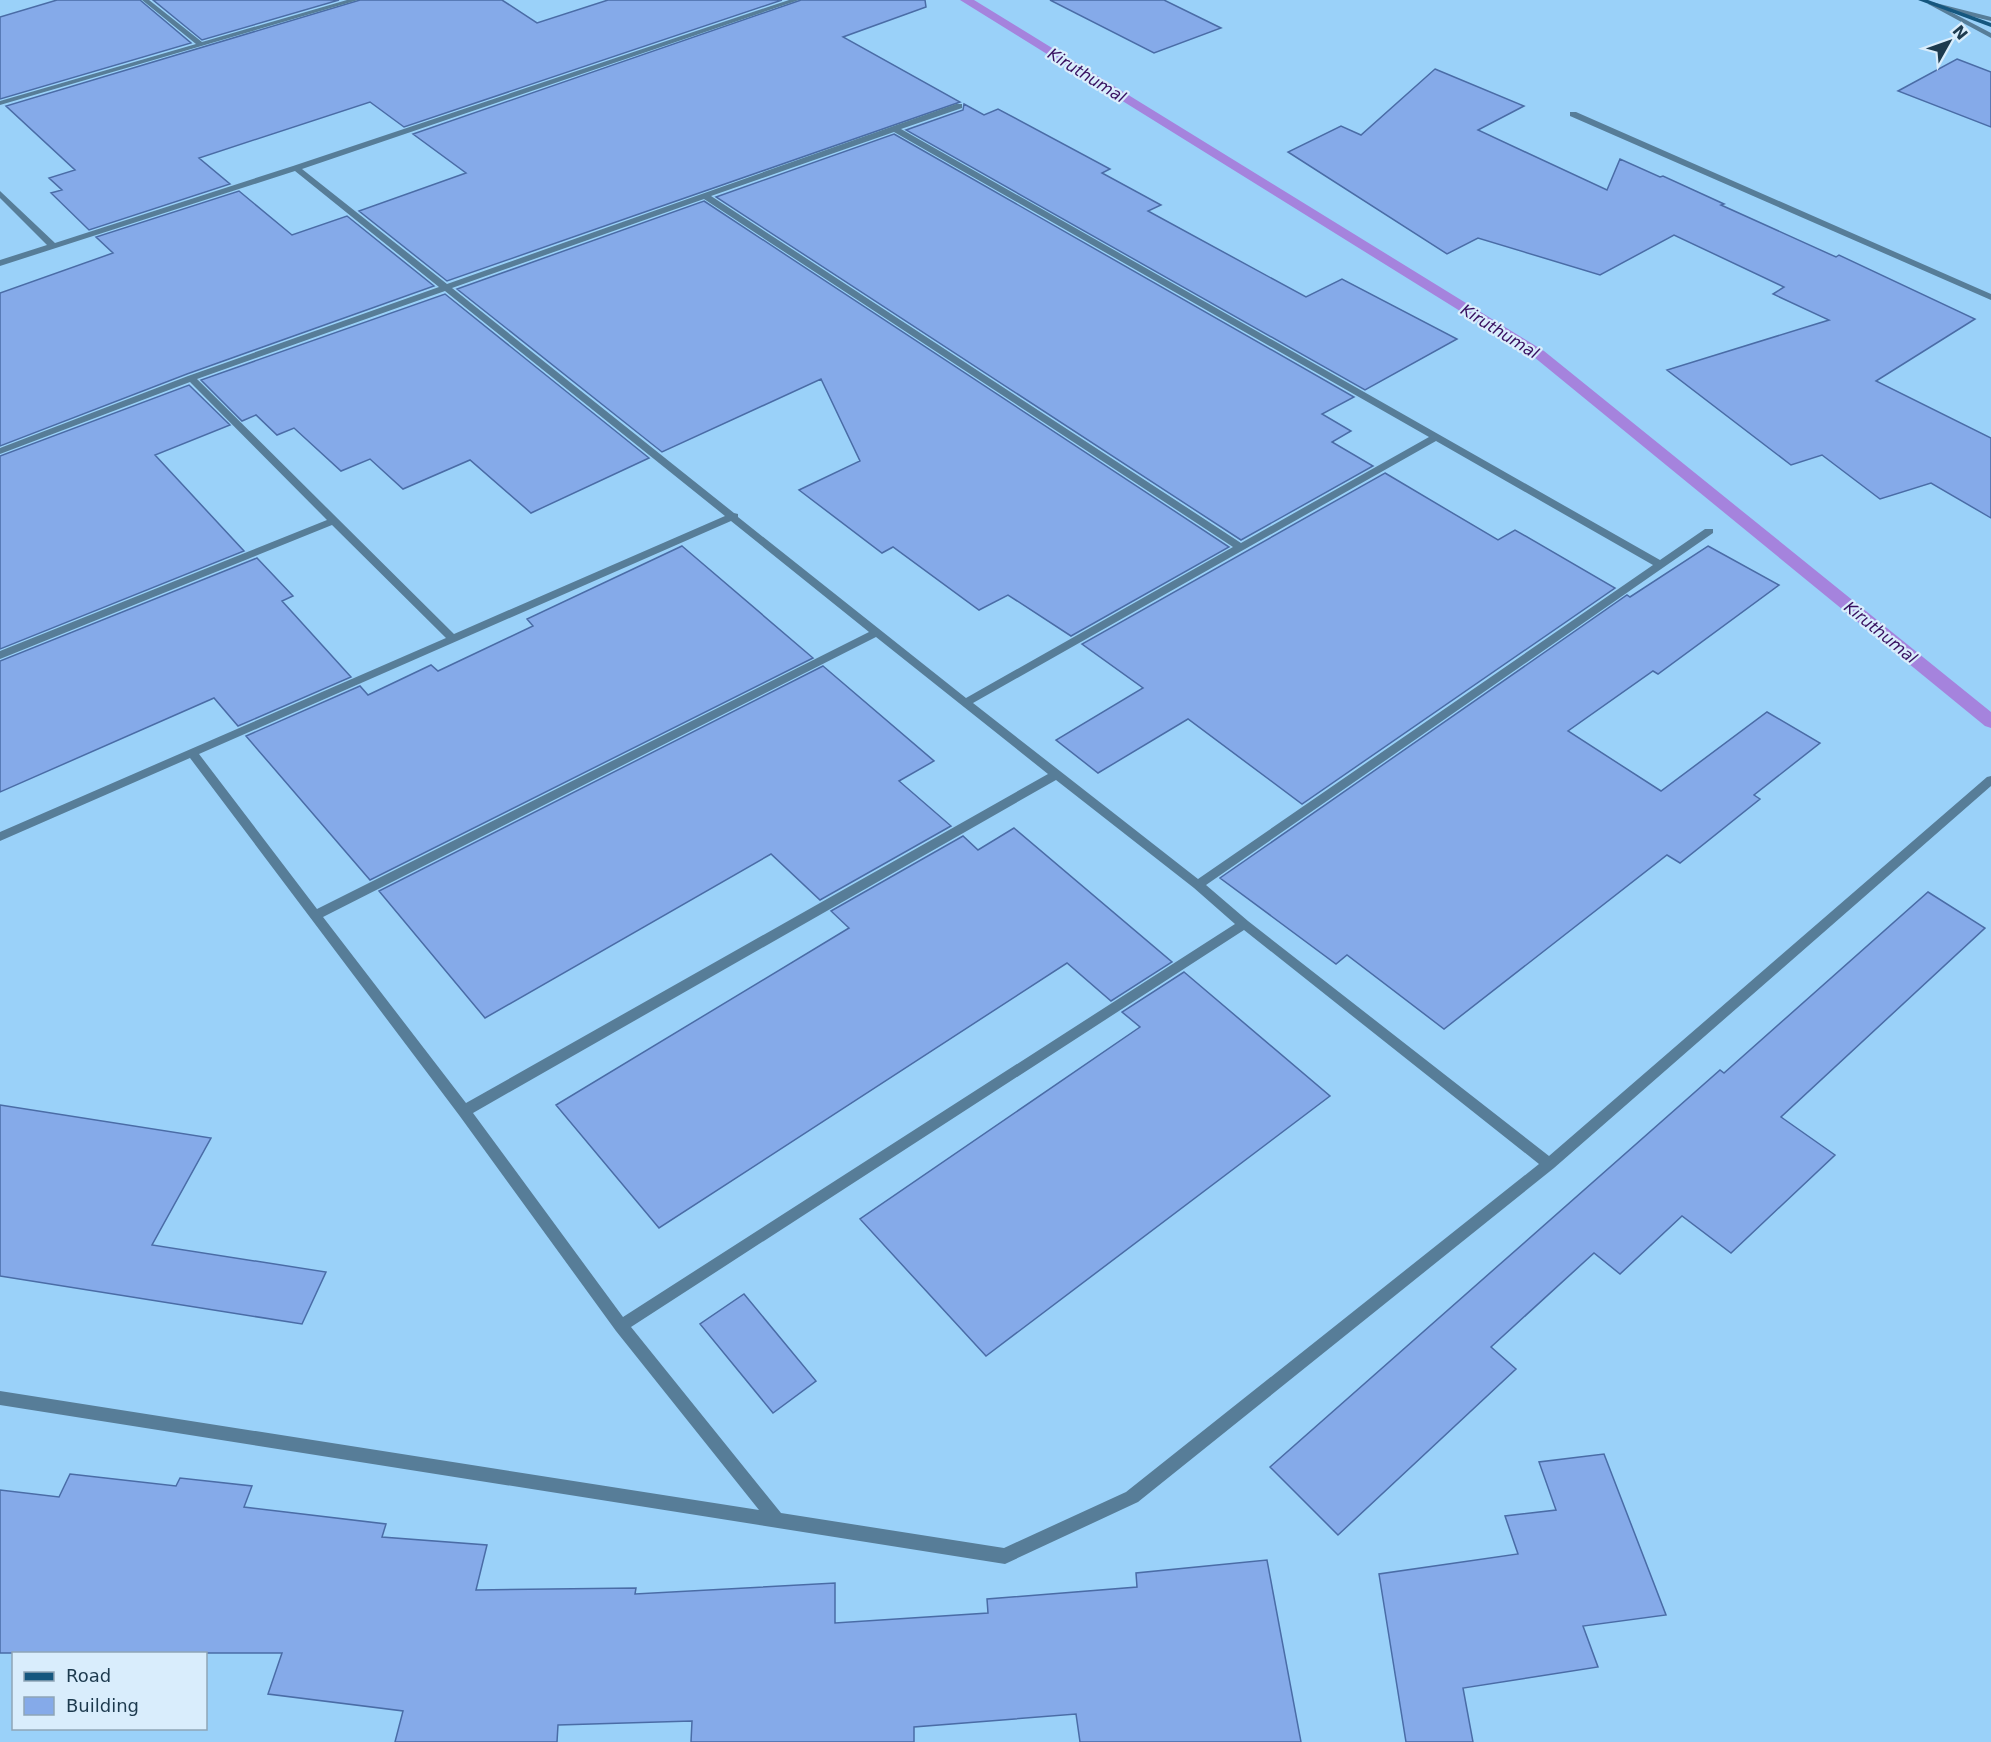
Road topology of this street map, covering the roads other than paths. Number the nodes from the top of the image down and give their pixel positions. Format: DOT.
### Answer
graph roads {
  1 [pos="145,0"];
  2 [pos="355,0"];
  3 [pos="796,0"];
  4 [pos="1921,0"];
  5 [pos="1932,4"];
  6 [pos="1991,19"];
  7 [pos="1991,25"];
  8 [pos="1991,36"];
  9 [pos="200,44"];
  10 [pos="0,103"];
  11 [pos="959,106"];
  12 [pos="1573,114"];
  13 [pos="895,129"];
  14 [pos="296,168"];
  15 [pos="0,192"];
  16 [pos="705,196"];
  17 [pos="53,246"];
  18 [pos="0,263"];
  19 [pos="447,288"];
  20 [pos="1991,297"];
  21 [pos="191,378"];
  22 [pos="1436,437"];
  23 [pos="0,451"];
  24 [pos="734,516"];
  25 [pos="335,520"];
  26 [pos="1709,531"];
  27 [pos="1240,547"];
  28 [pos="1660,565"];
  29 [pos="878,632"];
  30 [pos="453,639"];
  31 [pos="0,655"];
  32 [pos="965,703"];
  33 [pos="192,753"];
  34 [pos="1057,774"];
  35 [pos="1991,780"];
  36 [pos="0,837"];
  37 [pos="1198,885"];
  38 [pos="316,915"];
  39 [pos="1244,924"];
  40 [pos="464,1112"];
  41 [pos="1549,1164"];
  42 [pos="621,1326"];
  43 [pos="0,1398"];
  44 [pos="776,1519"];
  1 -- 9 [label="street"];
  2 -- 9 [label="street"];
  3 -- 14 [label="street"];
  4 -- 5 [label="main road"];
  5 -- 6 [label="street"];
  5 -- 7 [label="main road"];
  5 -- 8 [label="street"];
  9 -- 10 [label="street"];
  11 -- 13 [label="street"];
  12 -- 20 [label="street"];
  13 -- 16 [label="street"];
  13 -- 22 [label="street"];
  14 -- 17 [label="street"];
  14 -- 19 [label="street"];
  15 -- 17 [label="street"];
  16 -- 19 [label="street"];
  16 -- 27 [label="street"];
  17 -- 18 [label="street"];
  19 -- 21 [label="street"];
  19 -- 24 [label="street"];
  21 -- 23 [label="street"];
  21 -- 25 [label="street"];
  22 -- 27 [label="street"];
  22 -- 28 [label="street"];
  24 -- 29 [label="street"];
  24 -- 30 [label="street"];
  25 -- 30 [label="street"];
  25 -- 31 [label="street"];
  26 -- 28 [label="street"];
  27 -- 32 [label="street"];
  28 -- 37 [label="street"];
  29 -- 32 [label="street"];
  29 -- 38 [label="street"];
  30 -- 33 [label="street"];
  32 -- 34 [label="street"];
  33 -- 36 [label="street"];
  33 -- 38 [label="street"];
  34 -- 37 [label="street"];
  34 -- 40 [label="street"];
  35 -- 41 [label="street"];
  37 -- 39 [label="street"];
  38 -- 40 [label="street"];
  39 -- 41 [label="street"];
  39 -- 42 [label="street"];
  40 -- 42 [label="street"];
  41 -- 44 [label="street"];
  42 -- 44 [label="street"];
  43 -- 44 [label="street"];
}
